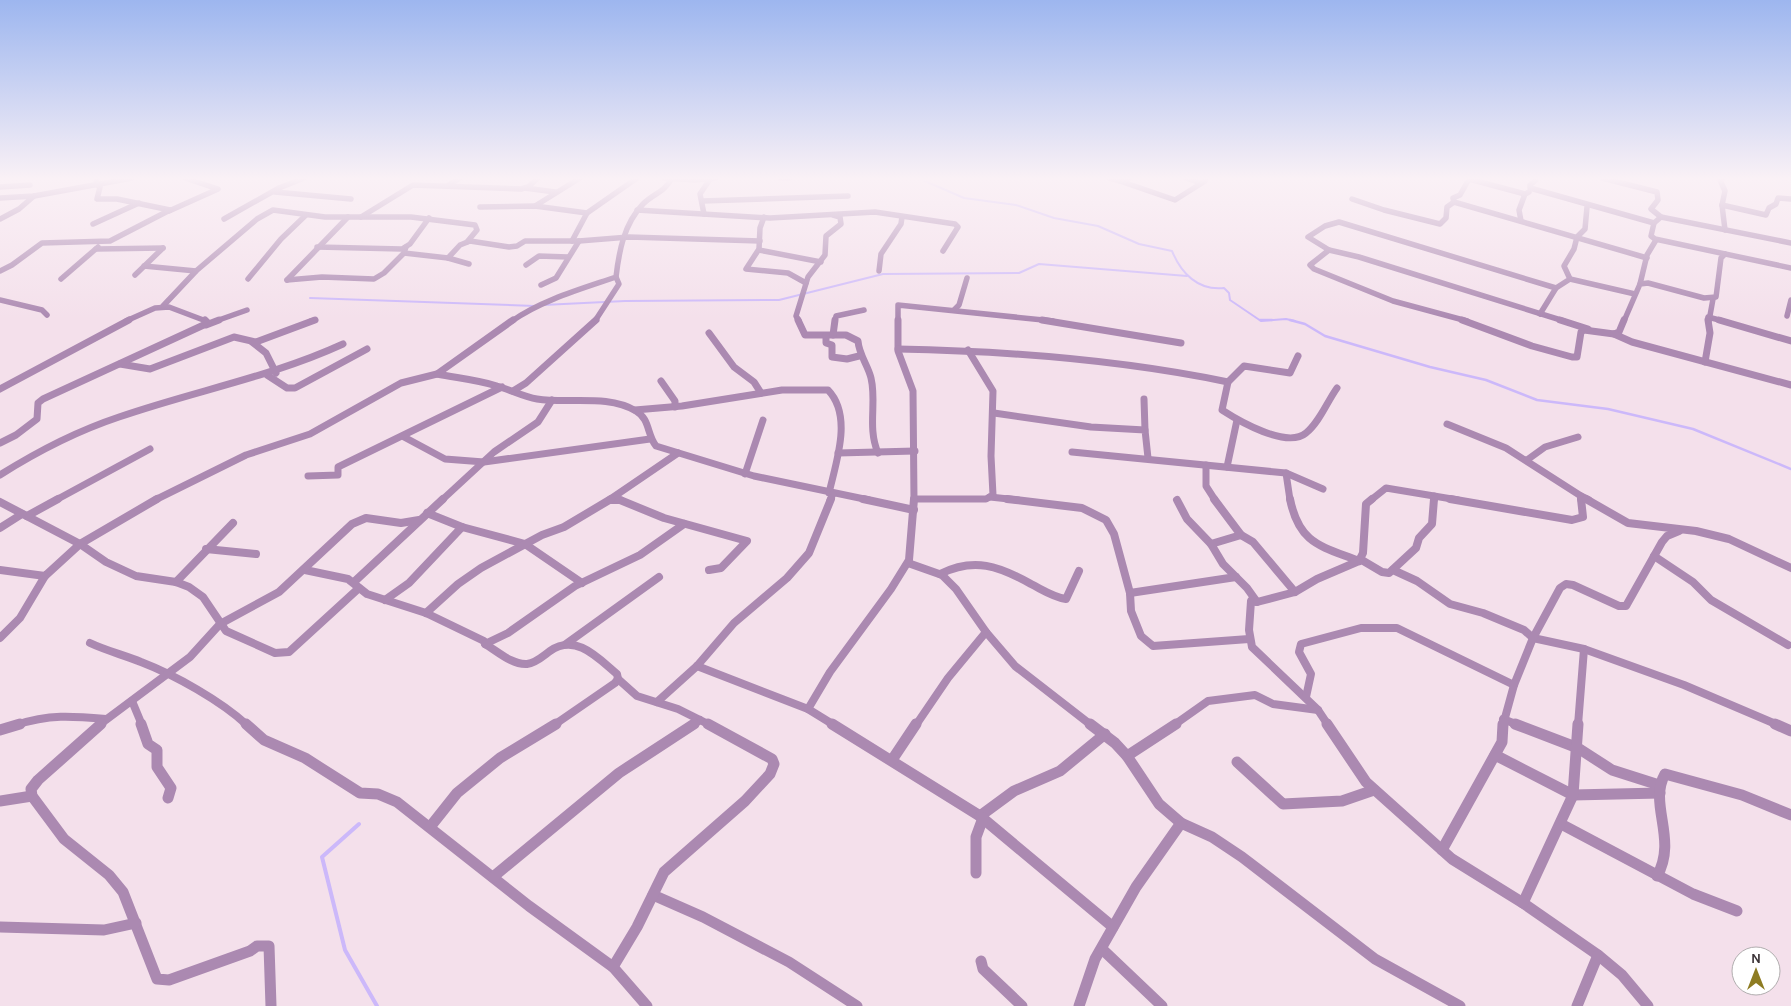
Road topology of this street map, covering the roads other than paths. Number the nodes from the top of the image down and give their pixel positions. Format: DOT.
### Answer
graph roads {
  1 [pos="143,225"];
  2 [pos="253,225"];
  3 [pos="296,225"];
  4 [pos="340,225"];
  5 [pos="424,225"];
  6 [pos="475,225"];
  7 [pos="582,225"];
  8 [pos="630,225"];
  9 [pos="761,225"];
  10 [pos="841,225"];
  11 [pos="900,225"];
  12 [pos="955,225"];
  13 [pos="1329,225"];
  14 [pos="1349,225"];
  15 [pos="1534,225"];
  16 [pos="1585,225"];
  17 [pos="1654,225"];
  18 [pos="1700,225"];
  19 [pos="1724,225"];
  20 [pos="1725,230"];
  21 [pos="1577,237"];
  22 [pos="623,239"];
  23 [pos="105,240"];
  24 [pos="1656,240"];
  25 [pos="576,241"];
  26 [pos="760,241"];
  27 [pos="468,242"];
  28 [pos="1791,243"];
  29 [pos="317,246"];
  30 [pos="96,249"];
  31 [pos="405,250"];
  32 [pos="759,250"];
  33 [pos="943,250"];
  34 [pos="1329,250"];
  35 [pos="1725,254"];
  36 [pos="568,257"];
  37 [pos="448,258"];
  38 [pos="1647,258"];
  39 [pos="821,262"];
  40 [pos="469,264"];
  41 [pos="526,265"];
  42 [pos="144,266"];
  43 [pos="1791,268"];
  44 [pos="0,271"];
  45 [pos="196,271"];
  46 [pos="879,271"];
  47 [pos="134,275"];
  48 [pos="616,278"];
  49 [pos="967,278"];
  50 [pos="248,279"];
  51 [pos="1570,279"];
  52 [pos="61,280"];
  53 [pos="806,282"];
  54 [pos="1640,284"];
  55 [pos="541,285"];
  56 [pos="1556,288"];
  57 [pos="1635,294"];
  58 [pos="1713,299"];
  59 [pos="0,300"];
  60 [pos="1791,300"];
  61 [pos="164,306"];
  62 [pos="247,310"];
  63 [pos="864,310"];
  64 [pos="954,310"];
  65 [pos="1540,314"];
  66 [pos="47,315"];
  67 [pos="1786,316"];
  68 [pos="1708,317"];
  69 [pos="315,320"];
  70 [pos="206,325"];
  71 [pos="1590,329"];
  72 [pos="709,333"];
  73 [pos="1614,334"];
  74 [pos="830,335"];
  75 [pos="252,342"];
  76 [pos="1791,342"];
  77 [pos="1181,343"];
  78 [pos="343,344"];
  79 [pos="898,349"];
  80 [pos="367,350"];
  81 [pos="968,350"];
  82 [pos="859,356"];
  83 [pos="1298,356"];
  84 [pos="1705,362"];
  85 [pos="118,364"];
  86 [pos="276,373"];
  87 [pos="437,374"];
  88 [pos="267,375"];
  89 [pos="661,382"];
  90 [pos="1228,382"];
  91 [pos="1791,385"];
  92 [pos="502,387"];
  93 [pos="1337,388"];
  94 [pos="0,389"];
  95 [pos="513,392"];
  96 [pos="761,393"];
  97 [pos="1144,399"];
  98 [pos="552,400"];
  99 [pos="675,407"];
  100 [pos="633,410"];
  101 [pos="994,413"];
  102 [pos="763,420"];
  103 [pos="1237,420"];
  104 [pos="1447,424"];
  105 [pos="1145,430"];
  106 [pos="404,437"];
  107 [pos="1578,438"];
  108 [pos="650,439"];
  109 [pos="0,443"];
  110 [pos="150,449"];
  111 [pos="915,451"];
  112 [pos="1072,452"];
  113 [pos="678,453"];
  114 [pos="838,453"];
  115 [pos="878,453"];
  116 [pos="1148,458"];
  117 [pos="1527,460"];
  118 [pos="484,462"];
  119 [pos="1206,466"];
  120 [pos="1227,467"];
  121 [pos="1286,473"];
  122 [pos="745,474"];
  123 [pos="0,475"];
  124 [pos="308,476"];
  125 [pos="1323,489"];
  126 [pos="831,493"];
  127 [pos="1434,496"];
  128 [pos="1581,496"];
  129 [pos="990,497"];
  130 [pos="914,499"];
  131 [pos="612,500"];
  132 [pos="1177,500"];
  133 [pos="0,502"];
  134 [pos="914,510"];
  135 [pos="427,513"];
  136 [pos="24,515"];
  137 [pos="418,520"];
  138 [pos="233,523"];
  139 [pos="684,524"];
  140 [pos="462,527"];
  141 [pos="0,528"];
  142 [pos="1681,530"];
  143 [pos="1241,535"];
  144 [pos="80,544"];
  145 [pos="525,544"];
  146 [pos="1211,544"];
  147 [pos="206,549"];
  148 [pos="256,554"];
  149 [pos="1654,556"];
  150 [pos="1360,560"];
  151 [pos="908,563"];
  152 [pos="1791,568"];
  153 [pos="0,570"];
  154 [pos="305,570"];
  155 [pos="709,570"];
  156 [pos="1393,570"];
  157 [pos="1079,572"];
  158 [pos="940,574"];
  159 [pos="45,576"];
  160 [pos="660,577"];
  161 [pos="1236,577"];
  162 [pos="176,582"];
  163 [pos="582,583"];
  164 [pos="357,585"];
  165 [pos="1295,592"];
  166 [pos="1130,594"];
  167 [pos="385,600"];
  168 [pos="1256,602"];
  169 [pos="426,613"];
  170 [pos="220,624"];
  171 [pos="986,632"];
  172 [pos="0,638"];
  173 [pos="1533,638"];
  174 [pos="1250,639"];
  175 [pos="90,643"];
  176 [pos="485,644"];
  177 [pos="566,644"];
  178 [pos="1788,644"];
  179 [pos="1584,649"];
  180 [pos="697,666"];
  181 [pos="167,675"];
  182 [pos="618,680"];
  183 [pos="1514,685"];
  184 [pos="1306,697"];
  185 [pos="132,700"];
  186 [pos="657,702"];
  187 [pos="808,709"];
  188 [pos="1318,710"];
  189 [pos="106,719"];
  190 [pos="1503,719"];
  191 [pos="700,720"];
  192 [pos="0,730"];
  193 [pos="1791,731"];
  194 [pos="1105,734"];
  195 [pos="1578,748"];
  196 [pos="1495,755"];
  197 [pos="1127,756"];
  198 [pos="892,760"];
  199 [pos="1237,762"];
  200 [pos="1659,789"];
  201 [pos="1374,790"];
  202 [pos="1573,795"];
  203 [pos="32,796"];
  204 [pos="168,798"];
  205 [pos="0,801"];
  206 [pos="1791,815"];
  207 [pos="982,817"];
  208 [pos="1181,823"];
  209 [pos="1561,824"];
  210 [pos="430,827"];
  211 [pos="1442,850"];
  212 [pos="976,873"];
  213 [pos="1657,876"];
  214 [pos="492,877"];
  215 [pos="653,895"];
  216 [pos="1523,903"];
  217 [pos="1737,911"];
  218 [pos="136,923"];
  219 [pos="0,927"];
  220 [pos="1113,927"];
  221 [pos="1102,948"];
  222 [pos="1598,955"];
  223 [pos="981,962"];
  224 [pos="614,966"];
  225 [pos="271,1006"];
  226 [pos="646,1006"];
  227 [pos="857,1006"];
  228 [pos="1022,1006"];
  229 [pos="1079,1006"];
  230 [pos="1162,1006"];
  231 [pos="1460,1006"];
  232 [pos="1577,1006"];
  233 [pos="1648,1006"];
  1 -- 23 [label="street"];
  2 -- 45 [label="street"];
  3 -- 50 [label="street"];
  4 -- 29 [label="street"];
  5 -- 31 [label="street"];
  6 -- 27 [label="street"];
  7 -- 25 [label="street"];
  8 -- 22 [label="street"];
  9 -- 26 [label="street"];
  10 -- 39 [label="street"];
  11 -- 46 [label="street"];
  12 -- 33 [label="street"];
  13 -- 34 [label="street"];
  14 -- 56 [label="street"];
  15 -- 21 [label="street"];
  16 -- 21 [label="street"];
  17 -- 24 [label="street"];
  18 -- 20 [label="street"];
  19 -- 20 [label="street"];
  20 -- 28 [label="street"];
  21 -- 38 [label="street"];
  21 -- 51 [label="street"];
  22 -- 25 [label="street"];
  22 -- 26 [label="street"];
  22 -- 48 [label="street"];
  23 -- 30 [label="street"];
  23 -- 44 [label="street"];
  24 -- 35 [label="street"];
  24 -- 38 [label="street"];
  25 -- 27 [label="street"];
  25 -- 36 [label="street"];
  26 -- 32 [label="street"];
  27 -- 37 [label="street"];
  29 -- 31 [label="street"];
  29 -- 31 [label="street"];
  30 -- 42 [label="street"];
  30 -- 52 [label="street"];
  31 -- 37 [label="street"];
  32 -- 39 [label="street"];
  32 -- 53 [label="street"];
  34 -- 65 [label="street"];
  34 -- 71 [label="street"];
  35 -- 43 [label="street"];
  35 -- 58 [label="street"];
  36 -- 41 [label="street"];
  36 -- 55 [label="street"];
  37 -- 40 [label="street"];
  38 -- 54 [label="street"];
  39 -- 53 [label="street"];
  42 -- 45 [label="street"];
  42 -- 47 [label="street"];
  45 -- 61 [label="street"];
  48 -- 87 [label="street"];
  48 -- 95 [label="street"];
  49 -- 64 [label="street"];
  51 -- 56 [label="street"];
  51 -- 57 [label="street"];
  53 -- 74 [label="street"];
  54 -- 57 [label="street"];
  54 -- 58 [label="street"];
  56 -- 65 [label="street"];
  57 -- 73 [label="street"];
  58 -- 68 [label="street"];
  59 -- 66 [label="street"];
  60 -- 67 [label="street"];
  61 -- 70 [label="street"];
  61 -- 94 [label="street"];
  62 -- 70 [label="street"];
  63 -- 74 [label="street"];
  64 -- 77 [label="street"];
  64 -- 79 [label="street"];
  65 -- 71 [label="street"];
  68 -- 76 [label="street"];
  68 -- 84 [label="street"];
  69 -- 75 [label="street"];
  70 -- 85 [label="street"];
  71 -- 73 [label="street"];
  72 -- 96 [label="street"];
  73 -- 84 [label="street"];
  74 -- 82 [label="street"];
  74 -- 82 [label="street"];
  75 -- 85 [label="street"];
  75 -- 86 [label="street"];
  78 -- 86 [label="street"];
  79 -- 81 [label="street"];
  79 -- 111 [label="street"];
  80 -- 88 [label="street"];
  81 -- 90 [label="street"];
  81 -- 101 [label="street"];
  82 -- 115 [label="street"];
  83 -- 90 [label="street"];
  84 -- 91 [label="street"];
  85 -- 109 [label="street"];
  86 -- 88 [label="street"];
  87 -- 92 [label="street"];
  87 -- 144 [label="street"];
  88 -- 123 [label="street"];
  89 -- 99 [label="street"];
  90 -- 103 [label="street"];
  92 -- 95 [label="street"];
  92 -- 106 [label="street"];
  93 -- 103 [label="street"];
  95 -- 98 [label="street"];
  96 -- 99 [label="street"];
  96 -- 114 [label="street"];
  97 -- 105 [label="street"];
  98 -- 100 [label="street"];
  98 -- 118 [label="street"];
  99 -- 100 [label="street"];
  100 -- 108 [label="street"];
  101 -- 105 [label="street"];
  101 -- 129 [label="street"];
  102 -- 122 [label="street"];
  103 -- 120 [label="street"];
  104 -- 117 [label="street"];
  105 -- 116 [label="street"];
  106 -- 118 [label="street"];
  106 -- 124 [label="street"];
  107 -- 117 [label="street"];
  108 -- 113 [label="street"];
  108 -- 118 [label="street"];
  110 -- 136 [label="street"];
  111 -- 115 [label="street"];
  111 -- 130 [label="street"];
  112 -- 116 [label="street"];
  113 -- 122 [label="street"];
  113 -- 131 [label="street"];
  114 -- 115 [label="street"];
  114 -- 126 [label="street"];
  116 -- 119 [label="street"];
  117 -- 128 [label="street"];
  118 -- 135 [label="street"];
  119 -- 120 [label="street"];
  119 -- 143 [label="street"];
  120 -- 121 [label="street"];
  121 -- 125 [label="street"];
  121 -- 150 [label="street"];
  122 -- 126 [label="street"];
  126 -- 134 [label="street"];
  126 -- 180 [label="street"];
  127 -- 128 [label="street"];
  127 -- 150 [label="street"];
  127 -- 156 [label="street"];
  128 -- 142 [label="street"];
  129 -- 130 [label="street"];
  129 -- 166 [label="street"];
  130 -- 134 [label="street"];
  131 -- 139 [label="street"];
  131 -- 145 [label="street"];
  132 -- 146 [label="street"];
  133 -- 136 [label="street"];
  134 -- 151 [label="street"];
  135 -- 137 [label="street"];
  135 -- 140 [label="street"];
  136 -- 141 [label="street"];
  136 -- 144 [label="street"];
  137 -- 154 [label="street"];
  137 -- 164 [label="street"];
  138 -- 147 [label="street"];
  139 -- 155 [label="street"];
  139 -- 163 [label="street"];
  140 -- 145 [label="street"];
  140 -- 167 [label="street"];
  142 -- 149 [label="street"];
  142 -- 152 [label="street"];
  143 -- 146 [label="street"];
  143 -- 165 [label="street"];
  144 -- 159 [label="street"];
  144 -- 162 [label="street"];
  145 -- 163 [label="street"];
  145 -- 169 [label="street"];
  146 -- 161 [label="street"];
  147 -- 148 [label="street"];
  147 -- 162 [label="street"];
  149 -- 173 [label="street"];
  149 -- 178 [label="street"];
  150 -- 156 [label="street"];
  150 -- 165 [label="street"];
  151 -- 158 [label="street"];
  151 -- 187 [label="street"];
  153 -- 159 [label="street"];
  154 -- 164 [label="street"];
  154 -- 170 [label="street"];
  156 -- 173 [label="street"];
  157 -- 158 [label="street"];
  158 -- 171 [label="street"];
  159 -- 172 [label="street"];
  160 -- 177 [label="street"];
  161 -- 166 [label="street"];
  161 -- 168 [label="street"];
  162 -- 170 [label="street"];
  163 -- 176 [label="street"];
  164 -- 167 [label="street"];
  164 -- 170 [label="street"];
  165 -- 168 [label="street"];
  166 -- 174 [label="street"];
  167 -- 169 [label="street"];
  168 -- 174 [label="street"];
  169 -- 176 [label="street"];
  170 -- 181 [label="street"];
  171 -- 194 [label="street"];
  171 -- 198 [label="street"];
  173 -- 179 [label="street"];
  173 -- 183 [label="street"];
  174 -- 184 [label="street"];
  175 -- 181 [label="street"];
  176 -- 177 [label="street"];
  177 -- 182 [label="street"];
  179 -- 193 [label="street"];
  179 -- 195 [label="street"];
  180 -- 186 [label="street"];
  180 -- 187 [label="street"];
  181 -- 185 [label="street"];
  181 -- 210 [label="street"];
  182 -- 186 [label="street"];
  182 -- 210 [label="street"];
  183 -- 184 [label="street"];
  183 -- 190 [label="street"];
  184 -- 188 [label="street"];
  185 -- 189 [label="street"];
  185 -- 204 [label="street"];
  186 -- 191 [label="street"];
  187 -- 198 [label="street"];
  188 -- 197 [label="street"];
  188 -- 201 [label="street"];
  189 -- 192 [label="street"];
  189 -- 203 [label="street"];
  190 -- 195 [label="street"];
  190 -- 196 [label="street"];
  191 -- 214 [label="street"];
  191 -- 215 [label="street"];
  194 -- 197 [label="street"];
  194 -- 207 [label="street"];
  195 -- 200 [label="street"];
  195 -- 202 [label="street"];
  196 -- 202 [label="street"];
  196 -- 211 [label="street"];
  197 -- 208 [label="street"];
  198 -- 207 [label="street"];
  199 -- 201 [label="street"];
  200 -- 202 [label="street"];
  200 -- 206 [label="street"];
  200 -- 213 [label="street"];
  201 -- 211 [label="street"];
  202 -- 209 [label="street"];
  203 -- 205 [label="street"];
  203 -- 218 [label="street"];
  207 -- 212 [label="street"];
  207 -- 220 [label="street"];
  208 -- 220 [label="street"];
  208 -- 231 [label="street"];
  209 -- 213 [label="street"];
  209 -- 216 [label="street"];
  210 -- 214 [label="street"];
  211 -- 216 [label="street"];
  213 -- 217 [label="street"];
  214 -- 224 [label="street"];
  215 -- 224 [label="street"];
  215 -- 227 [label="street"];
  216 -- 222 [label="street"];
  218 -- 219 [label="street"];
  218 -- 225 [label="street"];
  220 -- 221 [label="street"];
  221 -- 229 [label="street"];
  221 -- 230 [label="street"];
  222 -- 232 [label="street"];
  222 -- 233 [label="street"];
  223 -- 228 [label="street"];
  224 -- 226 [label="street"];
}
